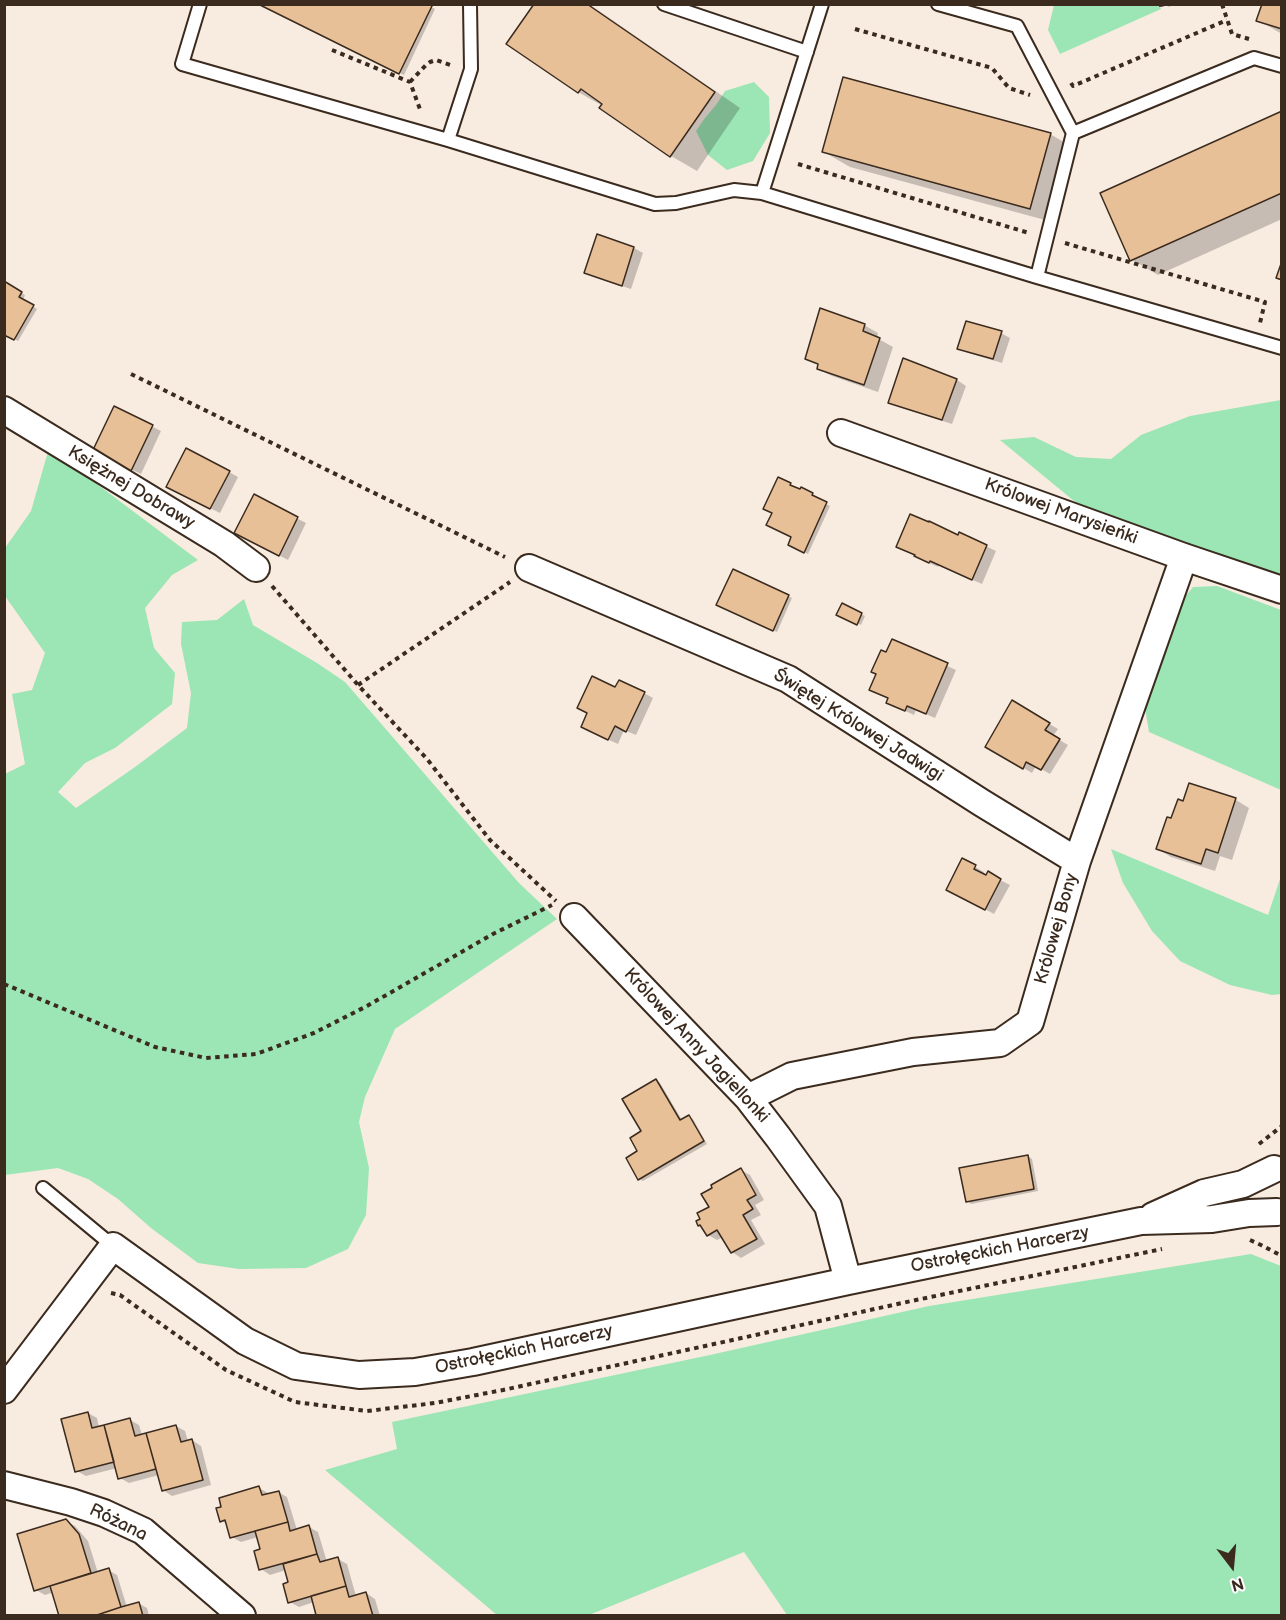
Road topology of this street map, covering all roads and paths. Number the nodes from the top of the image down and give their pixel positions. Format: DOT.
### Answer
graph roads {
  1 [pos="200,4"];
  2 [pos="470,4"];
  3 [pos="664,4"];
  4 [pos="822,4"];
  5 [pos="938,4"];
  6 [pos="1171,4"];
  7 [pos="1221,4"];
  8 [pos="1159,5"];
  9 [pos="1227,20"];
  10 [pos="855,29"];
  11 [pos="1252,40"];
  12 [pos="332,50"];
  13 [pos="807,52"];
  14 [pos="1281,66"];
  15 [pos="470,72"];
  16 [pos="1068,78"];
  17 [pos="410,82"];
  18 [pos="1038,97"];
  19 [pos="419,132"];
  20 [pos="1073,133"];
  21 [pos="448,140"];
  22 [pos="762,193"];
  23 [pos="1037,277"];
  24 [pos="1281,348"];
  25 [pos="131,374"];
  26 [pos="4,410"];
  27 [pos="841,433"];
  28 [pos="1184,557"];
  29 [pos="256,568"];
  30 [pos="529,568"];
  31 [pos="1281,590"];
  32 [pos="358,685"];
  33 [pos="1077,861"];
  34 [pos="566,909"];
  35 [pos="4,984"];
  36 [pos="748,1098"];
  37 [pos="1281,1125"];
  38 [pos="1254,1148"];
  39 [pos="1278,1163"];
  40 [pos="43,1188"];
  41 [pos="1279,1215"];
  42 [pos="1142,1221"];
  43 [pos="113,1246"];
  44 [pos="848,1281"];
  45 [pos="4,1390"];
  46 [pos="4,1485"];
  47 [pos="242,1616"];
  1 -- 19 [label="lane"];
  2 -- 15 [label="lane"];
  3 -- 13 [label="lane"];
  4 -- 13 [label="lane"];
  5 -- 20 [label="lane"];
  6 -- 8 [label="path"];
  7 -- 9 [label="path"];
  9 -- 11 [label="path"];
  9 -- 16 [label="path"];
  10 -- 18 [label="path"];
  12 -- 17 [label="path"];
  13 -- 22 [label="lane"];
  14 -- 20 [label="lane"];
  15 -- 17 [label="path"];
  15 -- 21 [label="lane"];
  17 -- 19 [label="path"];
  19 -- 21 [label="lane"];
  20 -- 23 [label="lane"];
  21 -- 22 [label="lane"];
  22 -- 23 [label="lane"];
  23 -- 24 [label="lane"];
  25 -- 30 [label="path"];
  26 -- 29 [label="street, Księżnej Dobrawy"];
  27 -- 28 [label="street, Królowej Marysieńki"];
  28 -- 31 [label="street, Królowej Marysieńki"];
  28 -- 33 [label="street, Królowej Bony"];
  29 -- 32 [label="path"];
  30 -- 32 [label="path"];
  30 -- 33 [label="street, Świętej Królowej Jadwigi"];
  32 -- 34 [label="path"];
  33 -- 36 [label="street, Królowej Bony"];
  34 -- 35 [label="path"];
  34 -- 36 [label="street, Królowej Anny Jagiellonki"];
  36 -- 44 [label="street, Królowej Anny Jagiellonki"];
  37 -- 38 [label="path"];
  39 -- 41 [label="street"];
  39 -- 42 [label="street, Ostrołęckich Harcerzy"];
  40 -- 43 [label="lane"];
  41 -- 42 [label="street, Ostrołęckich Harcerzy"];
  42 -- 44 [label="street, Ostrołęckich Harcerzy"];
  43 -- 44 [label="street, Ostrołęckich Harcerzy"];
  43 -- 45 [label="street"];
  46 -- 47 [label="street, Różana"];
}
